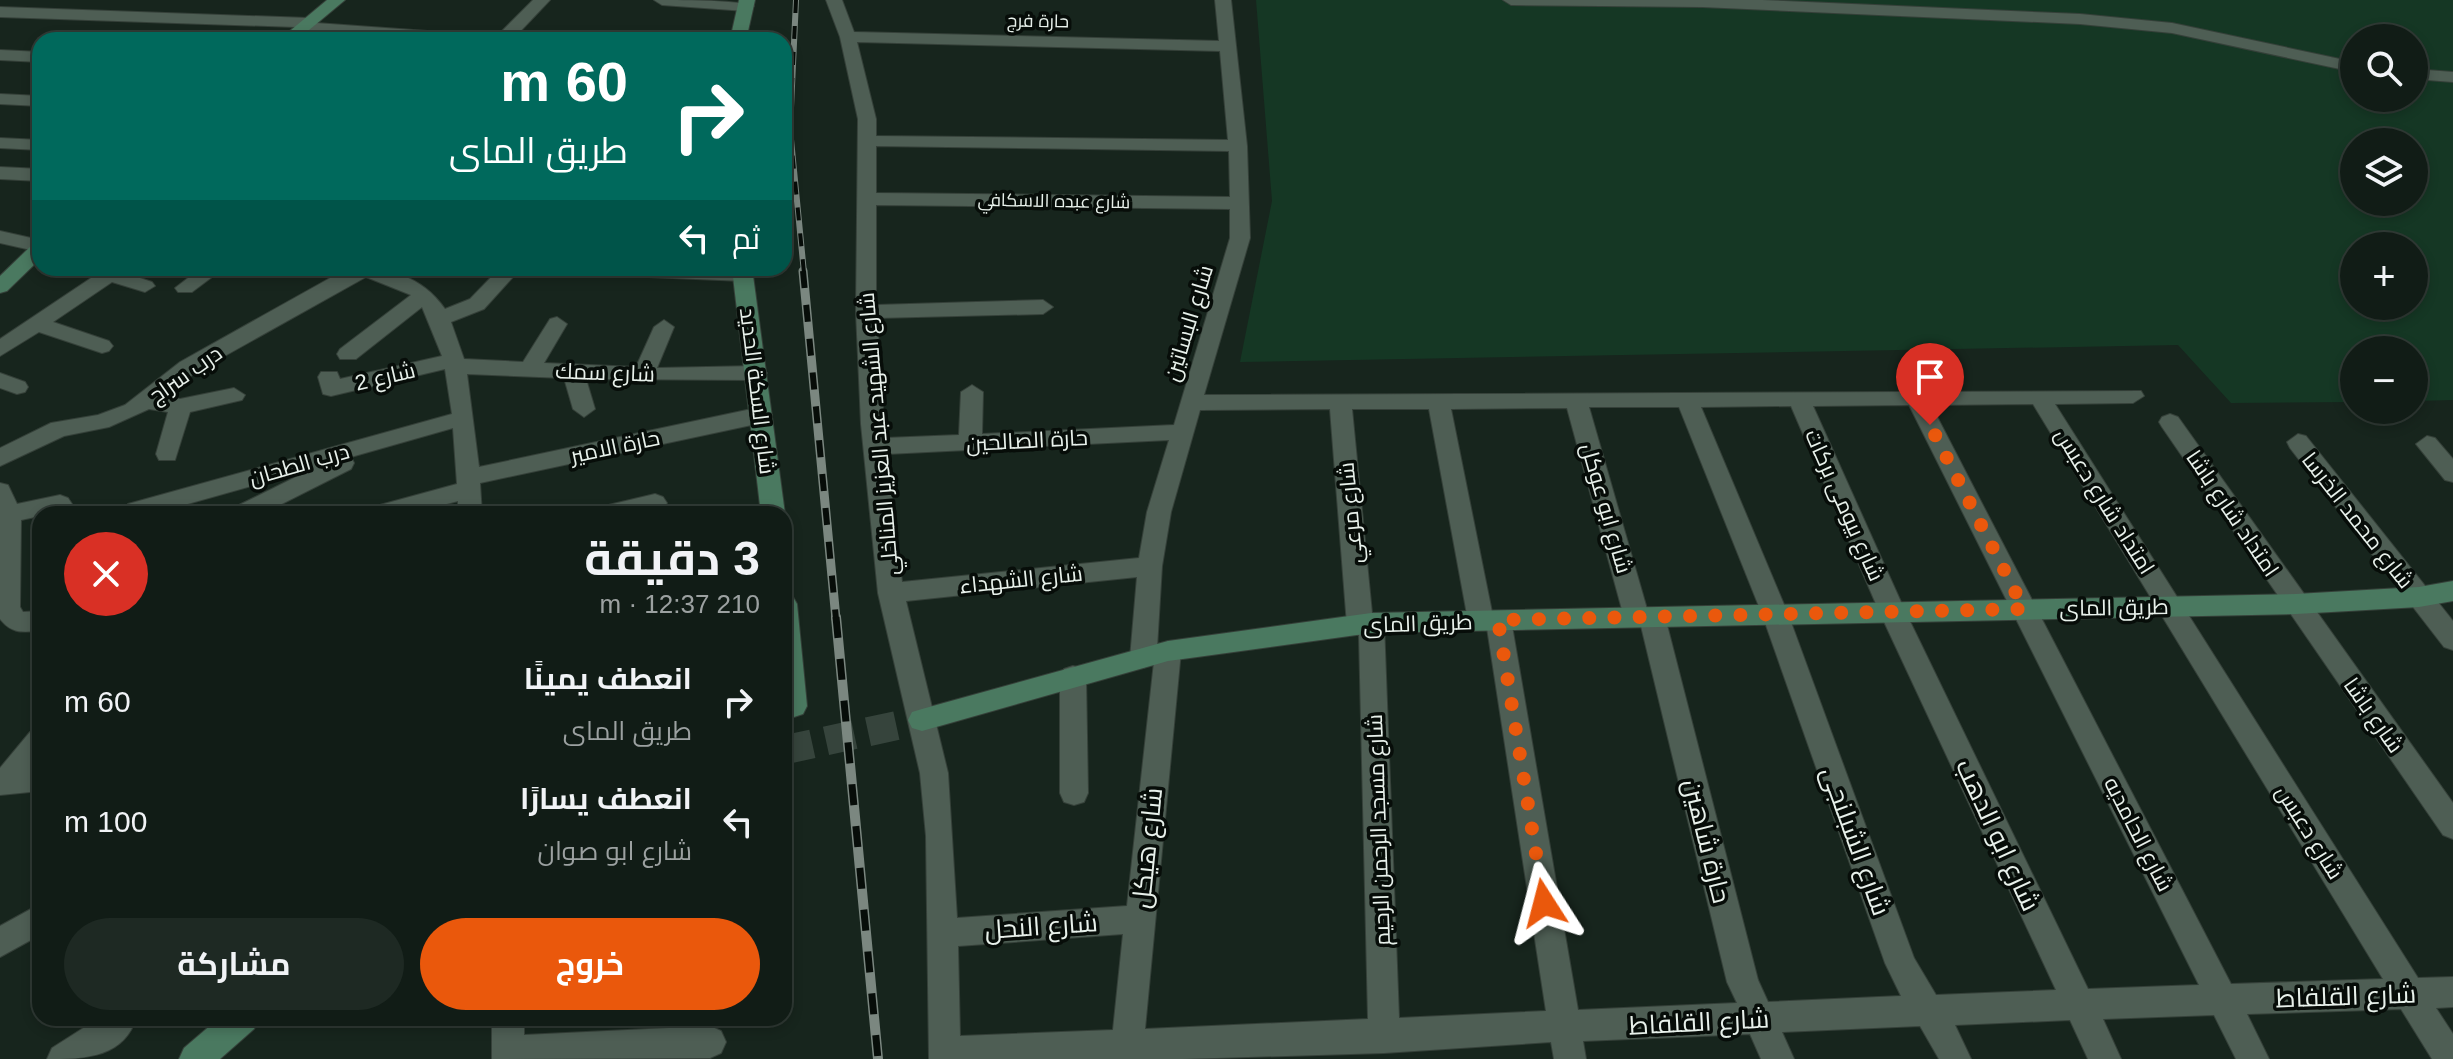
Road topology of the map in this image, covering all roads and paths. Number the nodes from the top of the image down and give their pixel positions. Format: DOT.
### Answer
graph roads {
  1 [pos="110,0"];
  2 [pos="218,0"];
  3 [pos="337,0"];
  4 [pos="542,0"];
  5 [pos="662,0"];
  6 [pos="834,0"];
  7 [pos="1223,0"];
  8 [pos="1511,0"];
  9 [pos="746,3"];
  10 [pos="0,12"];
  11 [pos="91,15"];
  12 [pos="196,19"];
  13 [pos="306,25"];
  14 [pos="297,32"];
  15 [pos="393,32"];
  16 [pos="511,32"];
  17 [pos="740,32"];
  18 [pos="848,37"];
  19 [pos="1226,46"];
  20 [pos="0,55"];
  21 [pos="32,57"];
  22 [pos="2340,64"];
  23 [pos="2428,75"];
  24 [pos="2453,77"];
  25 [pos="0,99"];
  26 [pos="32,101"];
  27 [pos="868,141"];
  28 [pos="0,143"];
  29 [pos="32,145"];
  30 [pos="1238,146"];
  31 [pos="0,173"];
  32 [pos="32,175"];
  33 [pos="866,199"];
  34 [pos="1242,203"];
  35 [pos="0,237"];
  36 [pos="32,245"];
  37 [pos="32,255"];
  38 [pos="107,276"];
  39 [pos="124,276"];
  40 [pos="202,276"];
  41 [pos="349,276"];
  42 [pos="403,276"];
  43 [pos="504,276"];
  44 [pos="743,276"];
  45 [pos="145,286"];
  46 [pos="0,287"];
  47 [pos="185,288"];
  48 [pos="424,295"];
  49 [pos="1043,307"];
  50 [pos="866,312"];
  51 [pos="439,319"];
  52 [pos="37,324"];
  53 [pos="557,324"];
  54 [pos="664,327"];
  55 [pos="102,346"];
  56 [pos="0,349"];
  57 [pos="348,354"];
  58 [pos="453,363"];
  59 [pos="529,370"];
  60 [pos="573,371"];
  61 [pos="756,373"];
  62 [pos="643,375"];
  63 [pos="329,377"];
  64 [pos="972,392"];
  65 [pos="234,395"];
  66 [pos="2133,396"];
  67 [pos="2040,397"];
  68 [pos="1799,398"];
  69 [pos="1916,398"];
  70 [pos="1687,399"];
  71 [pos="1576,400"];
  72 [pos="146,401"];
  73 [pos="1439,401"];
  74 [pos="1340,402"];
  75 [pos="1189,403"];
  76 [pos="179,407"];
  77 [pos="584,409"];
  78 [pos="761,415"];
  79 [pos="463,418"];
  80 [pos="2170,422"];
  81 [pos="1181,432"];
  82 [pos="391,438"];
  83 [pos="970,442"];
  84 [pos="2298,442"];
  85 [pos="2427,444"];
  86 [pos="874,447"];
  87 [pos="167,454"];
  88 [pos="0,458"];
  89 [pos="2453,474"];
  90 [pos="469,483"];
  91 [pos="5,502"];
  92 [pos="655,503"];
  93 [pos="60,504"];
  94 [pos="150,506"];
  95 [pos="262,506"];
  96 [pos="402,506"];
  97 [pos="470,506"];
  98 [pos="641,506"];
  99 [pos="772,506"];
  100 [pos="1150,566"];
  101 [pos="4,584"];
  102 [pos="2453,591"];
  103 [pos="891,593"];
  104 [pos="2419,597"];
  105 [pos="2296,604"];
  106 [pos="2169,606"];
  107 [pos="2024,609"];
  108 [pos="1892,611"];
  109 [pos="1775,614"];
  110 [pos="1644,617"];
  111 [pos="1490,620"];
  112 [pos="32,621"];
  113 [pos="1366,624"];
  114 [pos="2453,640"];
  115 [pos="1155,654"];
  116 [pos="1073,677"];
  117 [pos="792,692"];
  118 [pos="794,706"];
  119 [pos="922,720"];
  120 [pos="32,750"];
  121 [pos="12,776"];
  122 [pos="1074,793"];
  123 [pos="2453,826"];
  124 [pos="1140,919"];
  125 [pos="32,923"];
  126 [pos="941,933"];
  127 [pos="0,943"];
  128 [pos="2453,992"];
  129 [pos="2409,993"];
  130 [pos="2223,1001"];
  131 [pos="2079,1004"];
  132 [pos="1931,1012"];
  133 [pos="1761,1019"];
  134 [pos="115,1026"];
  135 [pos="234,1026"];
  136 [pos="508,1026"];
  137 [pos="710,1042"];
  138 [pos="1394,1044"];
  139 [pos="1568,1044"];
  140 [pos="1127,1046"];
  141 [pos="508,1056"];
  142 [pos="945,1056"];
  143 [pos="63,1059"];
  144 [pos="195,1059"];
  145 [pos="1778,1059"];
  146 [pos="1955,1059"];
  147 [pos="2105,1059"];
  148 [pos="2253,1059"];
  149 [pos="2450,1059"];
  1 -- 11 [label="street"];
  2 -- 12 [label="street"];
  3 -- 13 [label="street"];
  4 -- 16 [label="street"];
  5 -- 9 [label="street"];
  6 -- 18 [label="street, شارع الشهيد عبد العزيز المناخلي"];
  7 -- 19 [label="street, شارع البساتين"];
  8 -- 22 [label="street"];
  9 -- 17 [label="street"];
  10 -- 11 [label="street"];
  11 -- 12 [label="street"];
  12 -- 13 [label="street"];
  13 -- 14 [label="street"];
  13 -- 15 [label="street"];
  18 -- 19 [label="street, حارة فرج"];
  18 -- 27 [label="street, شارع الشهيد عبد العزيز المناخلي"];
  19 -- 30 [label="street, شارع البساتين"];
  20 -- 21 [label="street"];
  23 -- 24 [label="street"];
  25 -- 26 [label="street"];
  27 -- 30 [label="street"];
  27 -- 33 [label="street, شارع الشهيد عبد العزيز المناخلي"];
  28 -- 29 [label="street"];
  30 -- 34 [label="street, شارع البساتين"];
  31 -- 32 [label="street"];
  33 -- 34 [label="street, شارع عبده الاسكافي"];
  33 -- 50 [label="street, شارع الشهيد عبد العزيز المناخلي"];
  34 -- 75 [label="street, شارع البساتين"];
  35 -- 36 [label="street"];
  37 -- 46 [label="street"];
  38 -- 52 [label="street"];
  39 -- 45 [label="street"];
  40 -- 47 [label="street"];
  41 -- 72 [label="street, درب سراج"];
  42 -- 48 [label="street"];
  43 -- 51 [label="street"];
  44 -- 61 [label="street, شارع السكة الحديد"];
  48 -- 51 [label="street"];
  48 -- 57 [label="street"];
  49 -- 50 [label="street"];
  50 -- 86 [label="street, شارع الشهيد عبد العزيز المناخلي"];
  51 -- 58 [label="street"];
  52 -- 55 [label="street"];
  52 -- 56 [label="street"];
  53 -- 59 [label="street"];
  54 -- 62 [label="street"];
  58 -- 59 [label="street, شارع سمك"];
  58 -- 63 [label="street, شارع 2"];
  58 -- 79 [label="street"];
  59 -- 60 [label="street, شارع سمك"];
  60 -- 62 [label="street, شارع سمك"];
  60 -- 77 [label="street"];
  61 -- 62 [label="street, شارع سمك"];
  61 -- 78 [label="street, شارع السكة الحديد"];
  64 -- 83 [label="street"];
  65 -- 76 [label="street"];
  66 -- 67 [label="street"];
  67 -- 69 [label="street"];
  67 -- 106 [label="street, امتداد شارع دعبس"];
  68 -- 69 [label="street"];
  68 -- 70 [label="street"];
  68 -- 108 [label="street, شارع بيومى بركات"];
  69 -- 107 [label="street, شارع الحامديه"];
  70 -- 71 [label="street"];
  70 -- 109 [label="street, شارع الشبلنجى"];
  71 -- 73 [label="street"];
  71 -- 110 [label="street, شارع ابو عوكل"];
  72 -- 76 [label="street"];
  72 -- 88 [label="street, درب سراج"];
  73 -- 74 [label="street"];
  73 -- 111 [label="street"];
  74 -- 75 [label="street"];
  74 -- 113 [label="street, شارع مرعي"];
  75 -- 81 [label="street, شارع البساتين"];
  76 -- 87 [label="street"];
  78 -- 90 [label="street, حارة الامير"];
  78 -- 99 [label="street, شارع السكة الحديد"];
  79 -- 82 [label="street, درب الطحان"];
  79 -- 90 [label="street"];
  80 -- 105 [label="street, امتداد شارع باشا"];
  81 -- 83 [label="street, حارة الصالحين"];
  81 -- 100 [label="street, شارع البساتين"];
  82 -- 94 [label="street, درب الطحان"];
  82 -- 95 [label="street"];
  83 -- 86 [label="street, حارة الصالحين"];
  84 -- 104 [label="street, شارع محمد الخرسا"];
  85 -- 89 [label="street"];
  86 -- 103 [label="street, شارع الشهيد عبد العزيز المناخلي"];
  90 -- 96 [label="street, حارة الامير"];
  90 -- 97 [label="street"];
  91 -- 93 [label="street"];
  91 -- 101 [label="street"];
  92 -- 98 [label="street"];
  100 -- 103 [label="street, شارع الشهداء"];
  100 -- 115 [label="street, شارع البساتين"];
  101 -- 112 [label="street"];
  102 -- 104 [label="street, طريق الماى"];
  103 -- 119 [label="street, شارع الشهيد عبد العزيز المناخلي"];
  104 -- 105 [label="street, طريق الماى"];
  104 -- 114 [label="street, شارع محمد الخرسا"];
  105 -- 106 [label="street, طريق الماى"];
  105 -- 123 [label="street, شارع باشا"];
  106 -- 107 [label="street, طريق الماى"];
  106 -- 129 [label="street, شارع دعبس"];
  107 -- 108 [label="street, طريق الماى"];
  107 -- 130 [label="street, شارع الحامديه"];
  108 -- 109 [label="street, طريق الماى"];
  108 -- 131 [label="street, شارع ابو الدهب"];
  109 -- 110 [label="street, طريق الماى"];
  109 -- 132 [label="street, شارع الشبلنجى"];
  110 -- 111 [label="street, طريق الماى"];
  110 -- 133 [label="street, حارة شاهين"];
  111 -- 113 [label="street, طريق الماى"];
  111 -- 139 [label="street"];
  113 -- 115 [label="street, طريق الماى"];
  113 -- 138 [label="street, شارع مسجد الرحمن الرحيم"];
  115 -- 116 [label="street, طريق الماى"];
  115 -- 124 [label="street, شارع هيكل"];
  116 -- 119 [label="street, طريق الماى"];
  116 -- 122 [label="street"];
  117 -- 118 [label="street"];
  119 -- 126 [label="street, شارع الشهيد عبد العزيز المناخلي"];
  120 -- 121 [label="street"];
  124 -- 126 [label="street, شارع النحل"];
  124 -- 140 [label="street, شارع هيكل"];
  125 -- 127 [label="street"];
  126 -- 142 [label="street, شارع الشهيد عبد العزيز المناخلي"];
  128 -- 129 [label="street, شارع القلفاط"];
  129 -- 130 [label="street, شارع القلفاط"];
  129 -- 149 [label="street, شارع دعبس"];
  130 -- 131 [label="street, شارع القلفاط"];
  130 -- 148 [label="street, شارع الحامديه"];
  131 -- 132 [label="street, شارع القلفاط"];
  131 -- 147 [label="street, شارع ابو الدهب"];
  132 -- 133 [label="street, شارع القلفاط"];
  132 -- 146 [label="street, شارع الشبلنجى"];
  133 -- 139 [label="street, شارع القلفاط"];
  133 -- 145 [label="street, حارة شاهين"];
  134 -- 143 [label="street"];
  135 -- 144 [label="street"];
  136 -- 141 [label="street"];
  137 -- 141 [label="street"];
  138 -- 139 [label="street, شارع القلفاط"];
  138 -- 140 [label="street, شارع القلفاط"];
  140 -- 142 [label="street, شارع القلفاط"];
}
